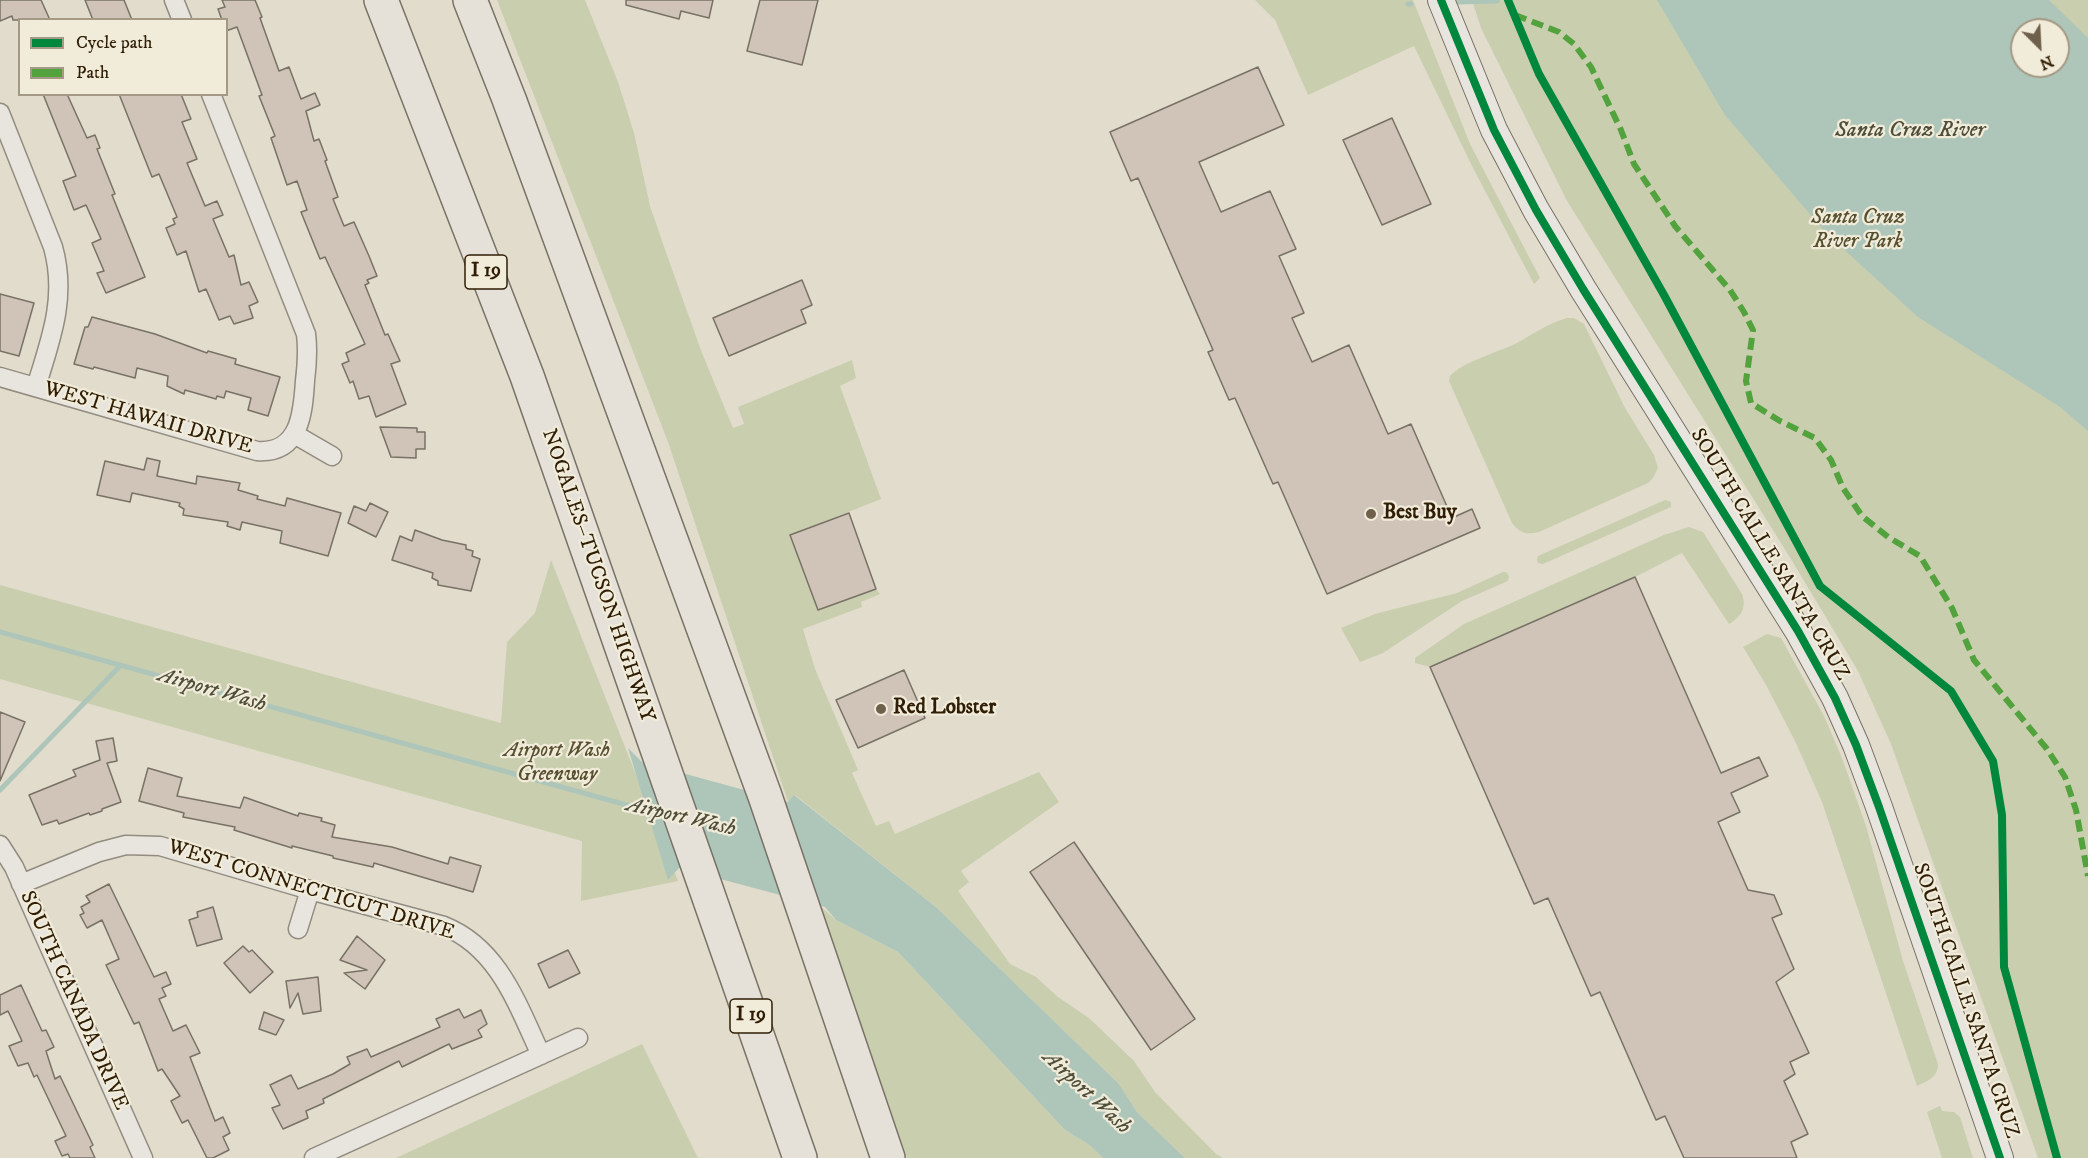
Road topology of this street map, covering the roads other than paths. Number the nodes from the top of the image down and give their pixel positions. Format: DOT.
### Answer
graph roads {
  1 [pos="174,0"];
  2 [pos="381,0"];
  3 [pos="470,0"];
  4 [pos="1441,0"];
  5 [pos="181,18"];
  6 [pos="213,96"];
  7 [pos="0,113"];
  8 [pos="0,377"];
  9 [pos="36,387"];
  10 [pos="293,435"];
  11 [pos="332,456"];
  12 [pos="0,845"];
  13 [pos="21,884"];
  14 [pos="310,890"];
  15 [pos="298,929"];
  16 [pos="578,1038"];
  17 [pos="541,1055"];
  18 [pos="143,1158"];
  19 [pos="314,1158"];
  20 [pos="800,1158"];
  21 [pos="888,1158"];
  22 [pos="2000,1158"];
  1 -- 5 [label="street"];
  2 -- 20 [label="highway, NOGALES–TUCSON HIGHWAY / I 19"];
  3 -- 21 [label="highway"];
  4 -- 22 [label="street, SOUTH CALLE SANTA CRUZ"];
  6 -- 10 [label="street"];
  7 -- 9 [label="street"];
  8 -- 9 [label="street, WEST HAWAII DRIVE"];
  9 -- 10 [label="street, WEST HAWAII DRIVE"];
  10 -- 11 [label="street"];
  12 -- 13 [label="street, SOUTH CANADA DRIVE"];
  13 -- 14 [label="street, WEST CONNECTICUT DRIVE"];
  13 -- 18 [label="street, SOUTH CANADA DRIVE"];
  14 -- 15 [label="street"];
  14 -- 17 [label="street, WEST CONNECTICUT DRIVE"];
  16 -- 17 [label="street"];
  17 -- 19 [label="street"];
}
